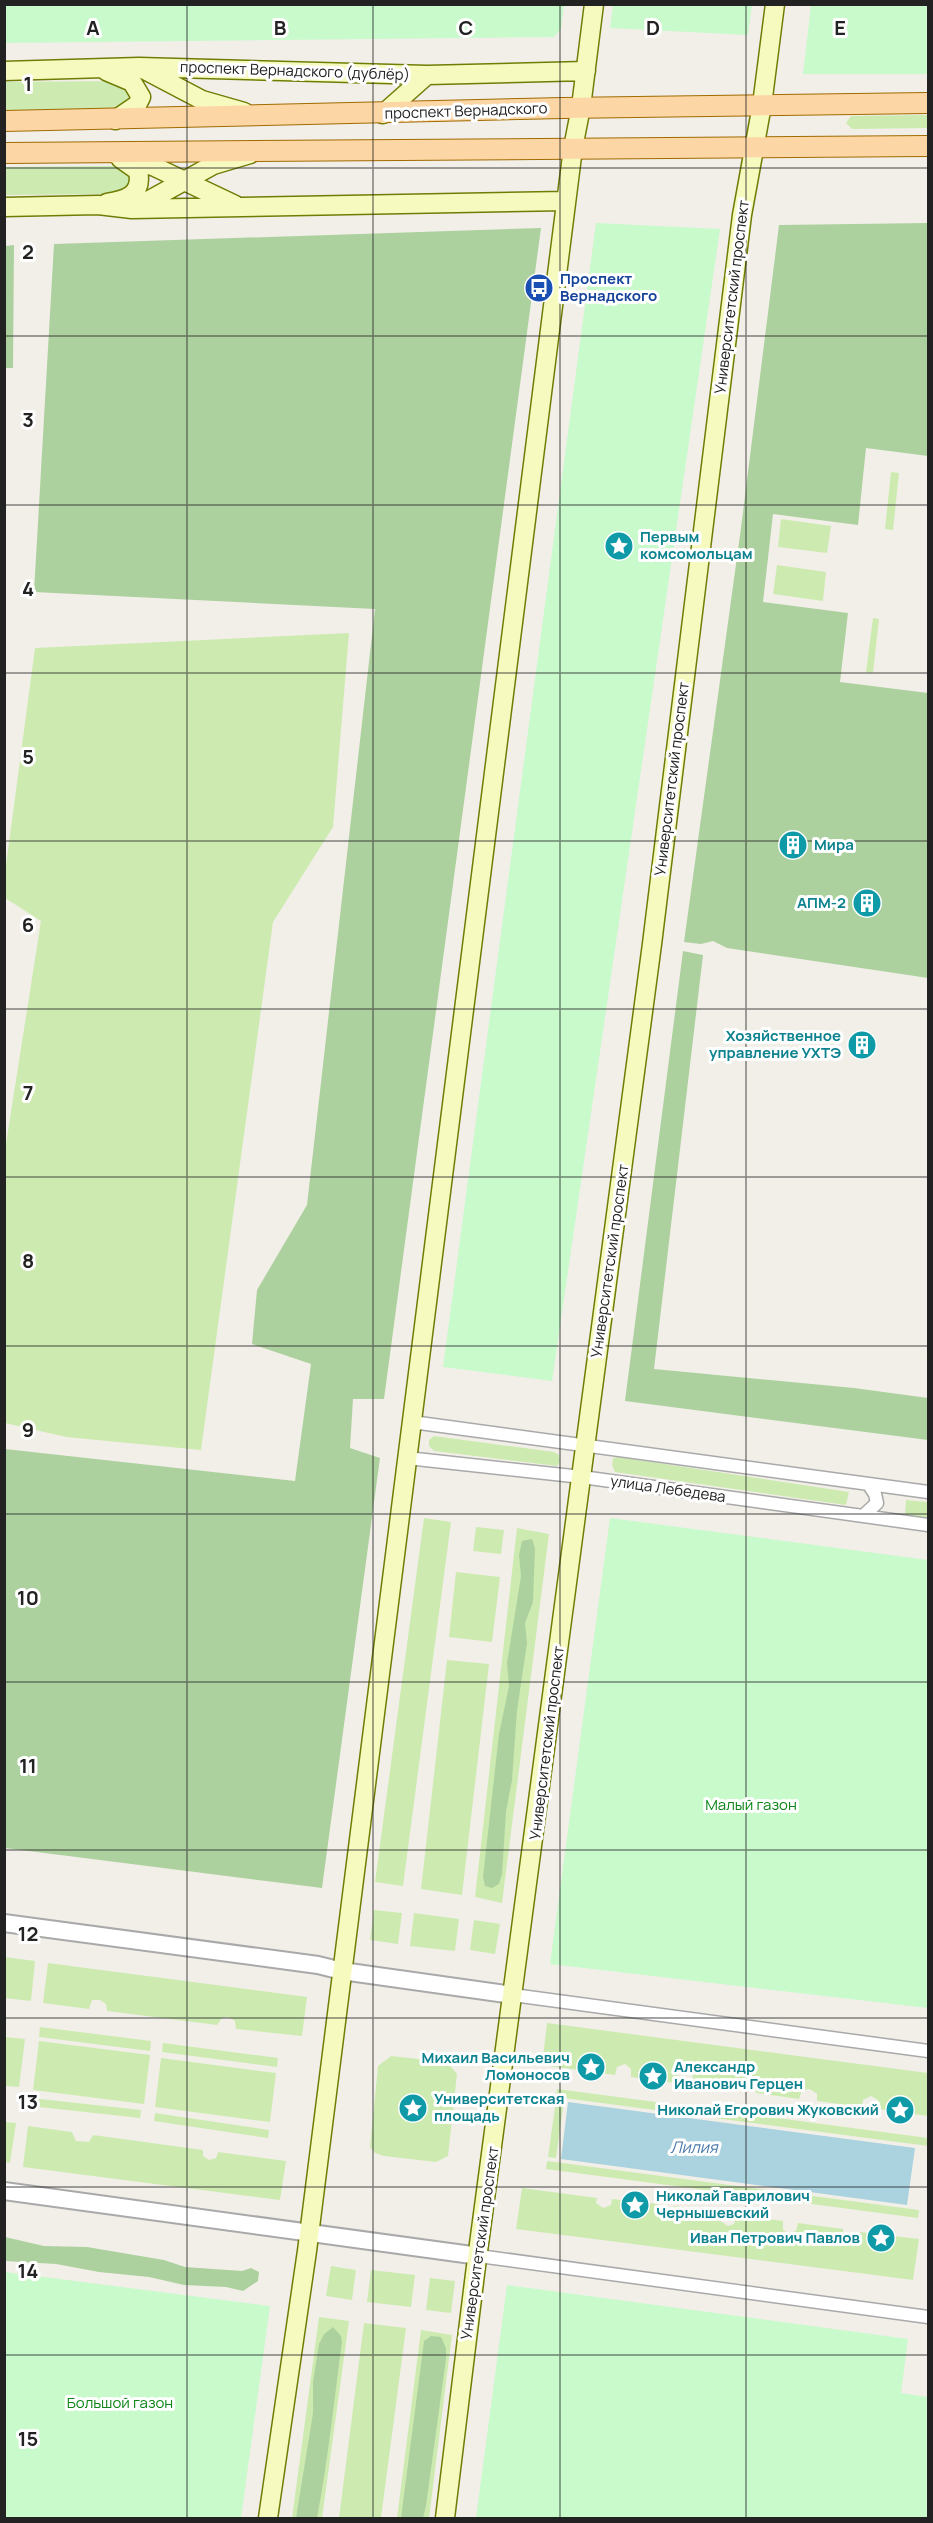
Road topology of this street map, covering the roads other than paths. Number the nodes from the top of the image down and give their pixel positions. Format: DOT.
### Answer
graph roads {
  1 [pos="594,4"];
  2 [pos="775,4"];
  3 [pos="139,66"];
  4 [pos="99,69"];
  5 [pos="4,71"];
  6 [pos="586,71"];
  7 [pos="427,75"];
  8 [pos="928,103"];
  9 [pos="762,105"];
  10 [pos="581,108"];
  11 [pos="383,114"];
  12 [pos="260,115"];
  13 [pos="115,120"];
  14 [pos="4,121"];
  15 [pos="928,146"];
  16 [pos="573,148"];
  17 [pos="754,148"];
  18 [pos="267,150"];
  19 [pos="109,152"];
  20 [pos="4,153"];
  21 [pos="182,182"];
  22 [pos="566,201"];
  23 [pos="98,205"];
  24 [pos="4,207"];
  25 [pos="239,207"];
  26 [pos="132,209"];
  27 [pos="412,1422"];
  28 [pos="586,1445"];
  29 [pos="407,1458"];
  30 [pos="582,1477"];
  31 [pos="869,1485"];
  32 [pos="928,1492"];
  33 [pos="863,1516"];
  34 [pos="928,1525"];
  35 [pos="4,1923"];
  36 [pos="342,1971"];
  37 [pos="513,1995"];
  38 [pos="928,2051"];
  39 [pos="4,2192"];
  40 [pos="309,2233"];
  41 [pos="479,2256"];
  42 [pos="928,2317"];
  43 [pos="268,2518"];
  44 [pos="445,2518"];
  1 -- 6 [label="main road"];
  2 -- 9 [label="main road, Университетский проспект"];
  3 -- 4 [label="main road, проспект Вернадского (дублёр)"];
  3 -- 7 [label="main road, проспект Вернадского (дублёр)"];
  3 -- 12 [label="main road"];
  4 -- 5 [label="main road, проспект Вернадского (дублёр)"];
  4 -- 13 [label="main road"];
  6 -- 7 [label="main road, проспект Вернадского (дублёр)"];
  6 -- 10 [label="main road"];
  7 -- 11 [label="main road"];
  8 -- 9 [label="main road, проспект Вернадского"];
  9 -- 10 [label="main road, проспект Вернадского"];
  9 -- 17 [label="main road, Университетский проспект"];
  10 -- 11 [label="main road, проспект Вернадского"];
  10 -- 16 [label="main road"];
  11 -- 12 [label="main road, проспект Вернадского"];
  12 -- 13 [label="main road, проспект Вернадского"];
  13 -- 14 [label="main road, проспект Вернадского"];
  15 -- 17 [label="main road"];
  16 -- 17 [label="main road"];
  16 -- 18 [label="main road"];
  16 -- 22 [label="main road"];
  17 -- 28 [label="main road, Университетский проспект"];
  18 -- 19 [label="main road"];
  18 -- 21 [label="main road"];
  19 -- 20 [label="main road"];
  19 -- 21 [label="main road"];
  19 -- 23 [label="main road"];
  21 -- 25 [label="main road"];
  21 -- 26 [label="main road"];
  22 -- 25 [label="main road"];
  22 -- 27 [label="main road"];
  23 -- 24 [label="main road"];
  23 -- 26 [label="main road"];
  25 -- 26 [label="main road"];
  27 -- 28 [label="street"];
  27 -- 29 [label="main road"];
  28 -- 30 [label="main road, Университетский проспект"];
  28 -- 31 [label="street"];
  29 -- 30 [label="street, улица Лебедева"];
  29 -- 36 [label="main road"];
  30 -- 33 [label="street, улица Лебедева"];
  30 -- 37 [label="main road, Университетский проспект"];
  31 -- 32 [label="street"];
  31 -- 33 [label="street"];
  33 -- 34 [label="street, улица Лебедева"];
  35 -- 36 [label="street"];
  36 -- 37 [label="street"];
  36 -- 40 [label="main road"];
  37 -- 38 [label="street"];
  37 -- 41 [label="main road, Университетский проспект"];
  39 -- 40 [label="street"];
  40 -- 41 [label="street"];
  40 -- 43 [label="main road"];
  41 -- 42 [label="street"];
  41 -- 44 [label="main road, Университетский проспект"];
}
